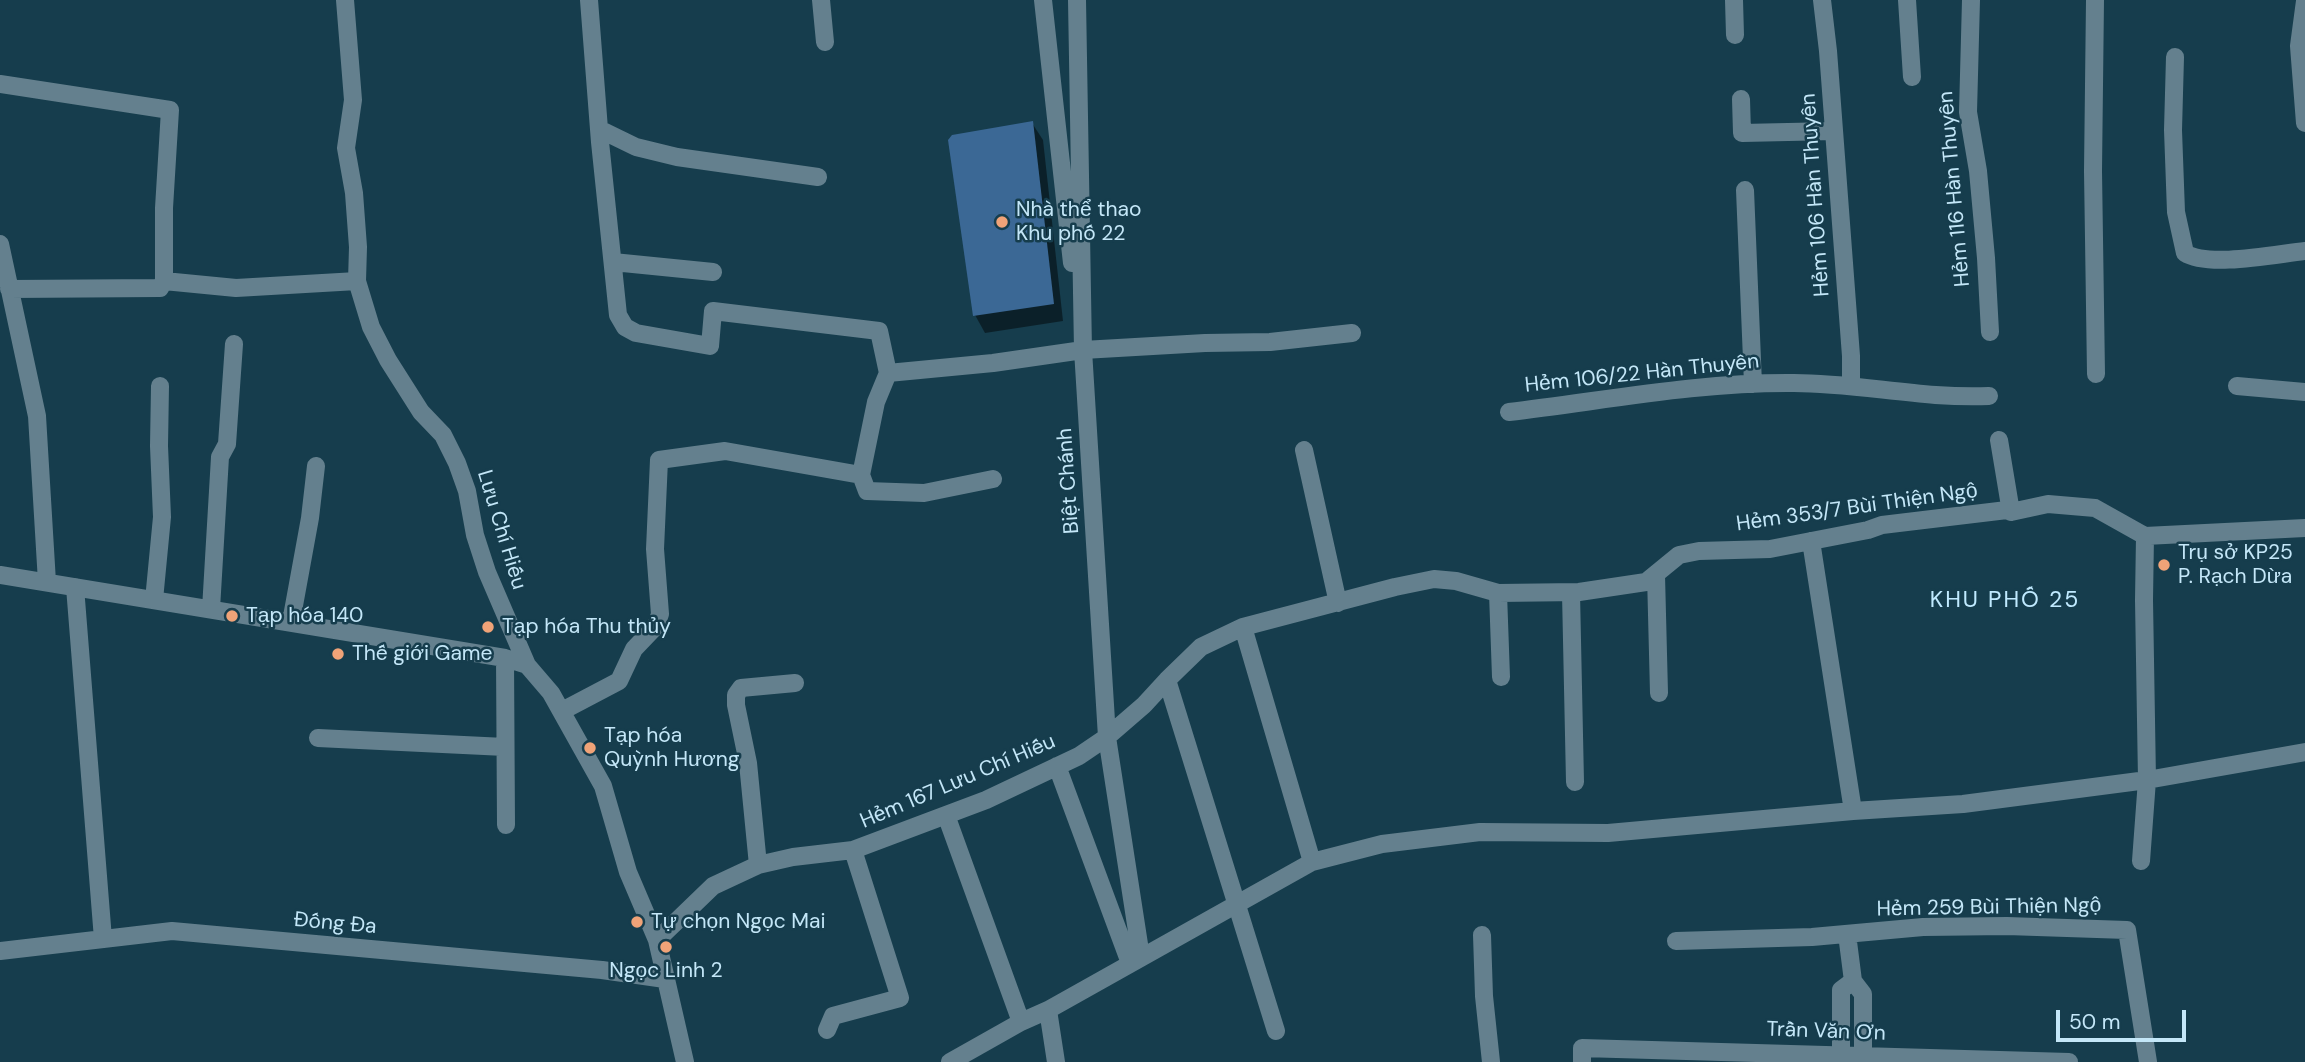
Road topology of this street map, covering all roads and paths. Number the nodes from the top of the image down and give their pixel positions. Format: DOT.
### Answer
graph roads {
  1 [pos="345,0"];
  2 [pos="589,0"];
  3 [pos="821,0"];
  4 [pos="1043,0"];
  5 [pos="1077,0"];
  6 [pos="1734,0"];
  7 [pos="1822,0"];
  8 [pos="1906,0"];
  9 [pos="1971,0"];
  10 [pos="2095,0"];
  11 [pos="2305,1"];
  12 [pos="1735,35"];
  13 [pos="825,42"];
  14 [pos="2175,57"];
  15 [pos="1912,78"];
  16 [pos="0,84"];
  17 [pos="1741,99"];
  18 [pos="2305,123"];
  19 [pos="599,129"];
  20 [pos="1834,131"];
  21 [pos="818,177"];
  22 [pos="1745,190"];
  23 [pos="0,244"];
  24 [pos="2305,251"];
  25 [pos="613,262"];
  26 [pos="713,272"];
  27 [pos="164,281"];
  28 [pos="357,281"];
  29 [pos="9,289"];
  30 [pos="1990,332"];
  31 [pos="1352,333"];
  32 [pos="234,344"];
  33 [pos="1083,350"];
  34 [pos="888,373"];
  35 [pos="2096,374"];
  36 [pos="1753,384"];
  37 [pos="160,386"];
  38 [pos="1851,386"];
  39 [pos="2237,386"];
  40 [pos="2305,392"];
  41 [pos="1989,396"];
  42 [pos="1509,412"];
  43 [pos="1999,440"];
  44 [pos="1304,450"];
  45 [pos="316,466"];
  46 [pos="861,475"];
  47 [pos="993,479"];
  48 [pos="2011,512"];
  49 [pos="2305,528"];
  50 [pos="2145,536"];
  51 [pos="1811,541"];
  52 [pos="0,575"];
  53 [pos="1656,575"];
  54 [pos="47,582"];
  55 [pos="75,587"];
  56 [pos="1498,593"];
  57 [pos="1571,593"];
  58 [pos="154,600"];
  59 [pos="1338,603"];
  60 [pos="211,609"];
  61 [pos="291,622"];
  62 [pos="1243,627"];
  63 [pos="505,658"];
  64 [pos="527,665"];
  65 [pos="1501,677"];
  66 [pos="1167,680"];
  67 [pos="795,683"];
  68 [pos="1659,693"];
  69 [pos="562,711"];
  70 [pos="1107,737"];
  71 [pos="318,738"];
  72 [pos="506,747"];
  73 [pos="2305,752"];
  74 [pos="1058,766"];
  75 [pos="2147,780"];
  76 [pos="1575,782"];
  77 [pos="1853,811"];
  78 [pos="946,815"];
  79 [pos="506,825"];
  80 [pos="853,850"];
  81 [pos="2141,861"];
  82 [pos="1312,862"];
  83 [pos="758,864"];
  84 [pos="1236,905"];
  85 [pos="1847,934"];
  86 [pos="1482,935"];
  87 [pos="103,939"];
  88 [pos="657,940"];
  89 [pos="1676,941"];
  90 [pos="0,951"];
  91 [pos="1136,960"];
  92 [pos="665,979"];
  93 [pos="1853,981"];
  94 [pos="1048,1010"];
  95 [pos="1021,1021"];
  96 [pos="827,1030"];
  97 [pos="1276,1031"];
  98 [pos="1582,1055"];
  99 [pos="1841,1059"];
  100 [pos="1863,1059"];
  101 [pos="952,1061"];
  102 [pos="685,1062"];
  103 [pos="1056,1062"];
  104 [pos="1491,1062"];
  105 [pos="2069,1062"];
  106 [pos="2148,1062"];
  1 -- 28 [label="street, Lưu Chí Hiếu"];
  2 -- 19 [label="street"];
  3 -- 13 [label="street"];
  4 -- 33 [label="street"];
  5 -- 33 [label="street, Biệt Chánh"];
  6 -- 12 [label="street"];
  7 -- 20 [label="street, Hẻm 106 Hàn Thuyên"];
  8 -- 15 [label="street"];
  9 -- 30 [label="street, Hẻm 116 Hàn Thuyên"];
  10 -- 35 [label="street"];
  11 -- 18 [label="street"];
  14 -- 24 [label="street"];
  16 -- 27 [label="street"];
  17 -- 20 [label="street"];
  19 -- 21 [label="street"];
  19 -- 25 [label="street"];
  20 -- 38 [label="street, Hẻm 106 Hàn Thuyên"];
  22 -- 36 [label="street"];
  23 -- 29 [label="street"];
  25 -- 26 [label="street"];
  25 -- 34 [label="street"];
  27 -- 28 [label="street"];
  27 -- 29 [label="street"];
  28 -- 64 [label="street, Lưu Chí Hiếu"];
  29 -- 54 [label="street"];
  31 -- 33 [label="street"];
  32 -- 60 [label="street"];
  33 -- 34 [label="street"];
  33 -- 70 [label="street, Biệt Chánh"];
  34 -- 46 [label="street"];
  36 -- 38 [label="street, Hẻm 106/22 Hàn Thuyên"];
  36 -- 42 [label="street, Hẻm 106/22 Hàn Thuyên"];
  37 -- 58 [label="street"];
  38 -- 41 [label="street, Hẻm 106/22 Hàn Thuyên"];
  39 -- 40 [label="street"];
  43 -- 48 [label="street"];
  44 -- 59 [label="street"];
  45 -- 61 [label="street"];
  46 -- 47 [label="street"];
  46 -- 69 [label="street"];
  48 -- 50 [label="street, Hẻm 353/7 Bùi Thiện Ngộ"];
  48 -- 51 [label="street, Hẻm 353/7 Bùi Thiện Ngộ"];
  49 -- 50 [label="street"];
  50 -- 75 [label="street"];
  51 -- 53 [label="street, Hẻm 353/7 Bùi Thiện Ngộ"];
  51 -- 77 [label="street"];
  52 -- 54 [label="street"];
  53 -- 57 [label="street, Hẻm 353/7 Bùi Thiện Ngộ"];
  53 -- 68 [label="street"];
  54 -- 55 [label="street"];
  55 -- 58 [label="street"];
  55 -- 87 [label="street"];
  56 -- 57 [label="street, Hẻm 353/7 Bùi Thiện Ngộ"];
  56 -- 59 [label="street, Hẻm 353/7 Bùi Thiện Ngộ"];
  56 -- 65 [label="street"];
  57 -- 76 [label="street"];
  58 -- 60 [label="street"];
  59 -- 62 [label="street, Hẻm 167 Lưu Chí Hiếu"];
  60 -- 61 [label="street"];
  61 -- 63 [label="street"];
  62 -- 66 [label="street, Hẻm 167 Lưu Chí Hiếu"];
  62 -- 82 [label="street"];
  63 -- 64 [label="street"];
  63 -- 72 [label="street"];
  64 -- 69 [label="street, Lưu Chí Hiếu"];
  66 -- 70 [label="street, Hẻm 167 Lưu Chí Hiếu"];
  66 -- 84 [label="street"];
  67 -- 83 [label="street"];
  69 -- 88 [label="street, Lưu Chí Hiếu"];
  70 -- 74 [label="street, Hẻm 167 Lưu Chí Hiếu"];
  70 -- 91 [label="street, Biệt Chánh"];
  71 -- 72 [label="street"];
  72 -- 79 [label="street"];
  73 -- 75 [label="street"];
  74 -- 78 [label="street, Hẻm 167 Lưu Chí Hiếu"];
  74 -- 91 [label="street"];
  75 -- 77 [label="street"];
  75 -- 81 [label="street"];
  77 -- 82 [label="street"];
  78 -- 80 [label="street, Hẻm 167 Lưu Chí Hiếu"];
  78 -- 95 [label="street"];
  80 -- 83 [label="street, Hẻm 167 Lưu Chí Hiếu"];
  80 -- 96 [label="street"];
  82 -- 84 [label="street"];
  83 -- 88 [label="street, Hẻm 167 Lưu Chí Hiếu"];
  84 -- 91 [label="street"];
  84 -- 97 [label="street"];
  85 -- 89 [label="street, Hẻm 259 Bùi Thiện Ngộ"];
  85 -- 93 [label="street"];
  85 -- 106 [label="street, Hẻm 259 Bùi Thiện Ngộ"];
  86 -- 104 [label="street"];
  87 -- 90 [label="street, Đống Đa"];
  87 -- 92 [label="street, Đống Đa"];
  88 -- 92 [label="street, Lưu Chí Hiếu"];
  91 -- 94 [label="street"];
  92 -- 102 [label="street, Lưu Chí Hiếu"];
  93 -- 99 [label="street"];
  93 -- 100 [label="street"];
  94 -- 95 [label="street"];
  94 -- 103 [label="street"];
  95 -- 101 [label="street"];
  98 -- 99 [label="street, Trần Văn Ơn"];
  99 -- 100 [label="street, Trần Văn Ơn"];
  100 -- 105 [label="street, Trần Văn Ơn"];
}
